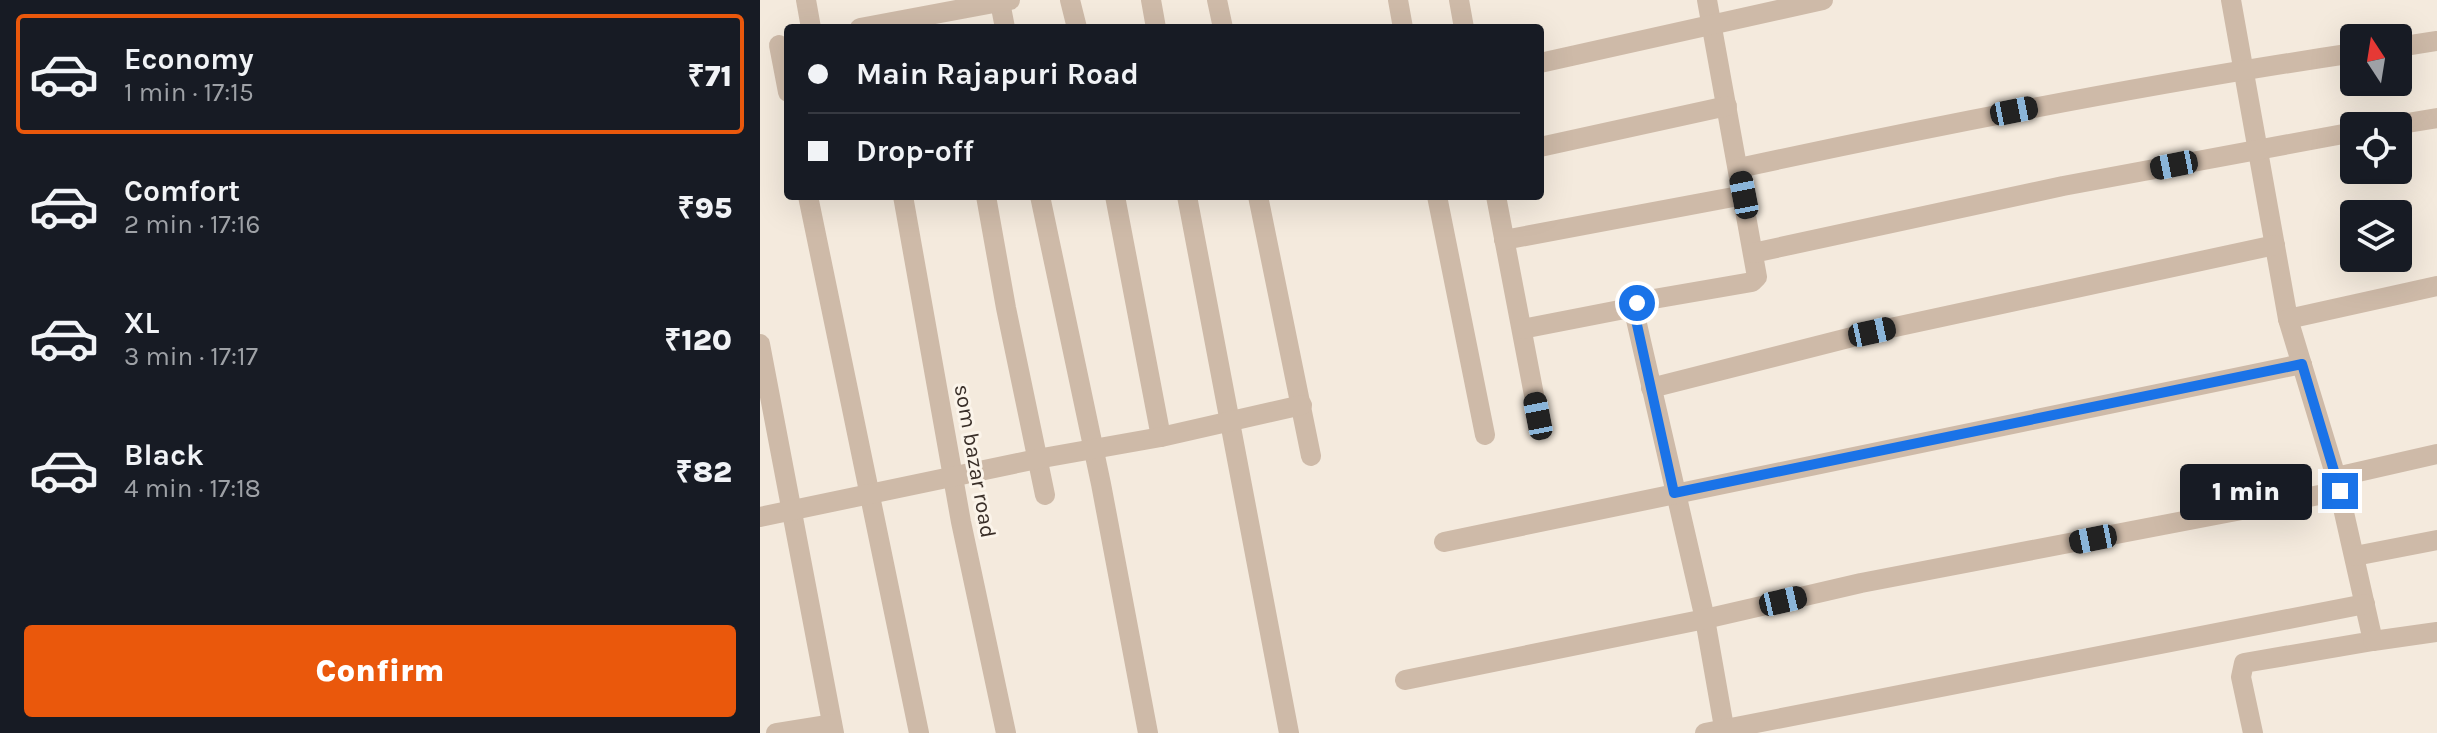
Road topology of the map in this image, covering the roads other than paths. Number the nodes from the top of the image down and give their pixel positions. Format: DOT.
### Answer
graph roads {
  1 [pos="806,0"];
  2 [pos="895,0"];
  3 [pos="1070,0"];
  4 [pos="1151,0"];
  5 [pos="1217,0"];
  6 [pos="1398,0"];
  7 [pos="1459,0"];
  8 [pos="1707,0"];
  9 [pos="1823,0"];
  10 [pos="2231,0"];
  11 [pos="1005,1"];
  12 [pos="956,12"];
  13 [pos="898,21"];
  14 [pos="810,24"];
  15 [pos="883,24"];
  16 [pos="1005,24"];
  17 [pos="1076,24"];
  18 [pos="1155,24"];
  19 [pos="1222,24"];
  20 [pos="1402,24"];
  21 [pos="1463,24"];
  22 [pos="1712,26"];
  23 [pos="2437,41"];
  24 [pos="2412,45"];
  25 [pos="776,46"];
  26 [pos="2340,55"];
  27 [pos="1544,62"];
  28 [pos="2242,70"];
  29 [pos="784,77"];
  30 [pos="1727,106"];
  31 [pos="2437,118"];
  32 [pos="2412,122"];
  33 [pos="2340,134"];
  34 [pos="1544,146"];
  35 [pos="2257,149"];
  36 [pos="1739,168"];
  37 [pos="1744,195"];
  38 [pos="809,200"];
  39 [pos="904,200"];
  40 [pos="987,200"];
  41 [pos="1041,200"];
  42 [pos="1116,200"];
  43 [pos="1188,200"];
  44 [pos="1259,200"];
  45 [pos="1438,200"];
  46 [pos="1497,200"];
  47 [pos="1504,240"];
  48 [pos="2275,245"];
  49 [pos="1753,253"];
  50 [pos="2437,286"];
  51 [pos="1635,307"];
  52 [pos="2288,319"];
  53 [pos="1522,329"];
  54 [pos="760,344"];
  55 [pos="2302,364"];
  56 [pos="1651,388"];
  57 [pos="1302,405"];
  58 [pos="1538,416"];
  59 [pos="1230,421"];
  60 [pos="1485,435"];
  61 [pos="1161,437"];
  62 [pos="1093,448"];
  63 [pos="2437,454"];
  64 [pos="1311,456"];
  65 [pos="1037,459"];
  66 [pos="953,477"];
  67 [pos="2338,484"];
  68 [pos="869,493"];
  69 [pos="1674,493"];
  70 [pos="1045,495"];
  71 [pos="793,511"];
  72 [pos="760,517"];
  73 [pos="2437,540"];
  74 [pos="1444,542"];
  75 [pos="2355,556"];
  76 [pos="2365,604"];
  77 [pos="1705,619"];
  78 [pos="2437,632"];
  79 [pos="2373,641"];
  80 [pos="1405,680"];
  81 [pos="833,728"];
  82 [pos="1718,732"];
  83 [pos="776,733"];
  84 [pos="919,733"];
  85 [pos="1006,733"];
  86 [pos="1148,733"];
  87 [pos="1289,733"];
  88 [pos="2253,733"];
  1 -- 14 [label="street"];
  2 -- 13 [label="street"];
  3 -- 17 [label="street"];
  4 -- 18 [label="street"];
  5 -- 19 [label="street"];
  6 -- 20 [label="street"];
  7 -- 21 [label="street"];
  8 -- 22 [label="street"];
  9 -- 22 [label="street"];
  10 -- 28 [label="street"];
  11 -- 12 [label="street"];
  11 -- 16 [label="street"];
  12 -- 13 [label="street"];
  13 -- 15 [label="street"];
  22 -- 27 [label="street"];
  22 -- 30 [label="street"];
  23 -- 24 [label="street"];
  25 -- 29 [label="street"];
  26 -- 28 [label="street"];
  28 -- 35 [label="street"];
  28 -- 36 [label="street"];
  30 -- 34 [label="street"];
  30 -- 36 [label="street"];
  31 -- 32 [label="street"];
  33 -- 35 [label="street"];
  35 -- 48 [label="street"];
  35 -- 49 [label="street"];
  36 -- 37 [label="street"];
  37 -- 47 [label="street"];
  37 -- 49 [label="street"];
  38 -- 68 [label="street"];
  39 -- 66 [label="street, som bazar road"];
  40 -- 65 [label="street"];
  41 -- 62 [label="street"];
  42 -- 61 [label="street"];
  43 -- 59 [label="street"];
  44 -- 57 [label="street"];
  45 -- 60 [label="street"];
  46 -- 47 [label="street"];
  47 -- 53 [label="street"];
  48 -- 52 [label="street"];
  48 -- 56 [label="street"];
  49 -- 51 [label="street"];
  50 -- 52 [label="street"];
  51 -- 53 [label="street"];
  51 -- 56 [label="street"];
  52 -- 55 [label="street"];
  53 -- 58 [label="street"];
  54 -- 71 [label="street"];
  55 -- 67 [label="street"];
  55 -- 69 [label="street"];
  56 -- 69 [label="street"];
  57 -- 59 [label="street"];
  57 -- 64 [label="street"];
  59 -- 61 [label="street"];
  59 -- 87 [label="street"];
  61 -- 62 [label="street"];
  62 -- 65 [label="street"];
  62 -- 86 [label="street"];
  63 -- 67 [label="street"];
  65 -- 66 [label="street"];
  65 -- 70 [label="street"];
  66 -- 68 [label="street"];
  66 -- 85 [label="street, som bazar road"];
  67 -- 75 [label="street"];
  67 -- 77 [label="street"];
  68 -- 71 [label="street"];
  68 -- 84 [label="street"];
  69 -- 74 [label="street"];
  69 -- 77 [label="street"];
  71 -- 72 [label="street"];
  71 -- 81 [label="street"];
  73 -- 75 [label="street"];
  75 -- 76 [label="street"];
  76 -- 79 [label="street"];
  76 -- 82 [label="street"];
  77 -- 80 [label="street"];
  77 -- 82 [label="street"];
  78 -- 79 [label="street"];
  79 -- 88 [label="street"];
  81 -- 83 [label="street"];
}
